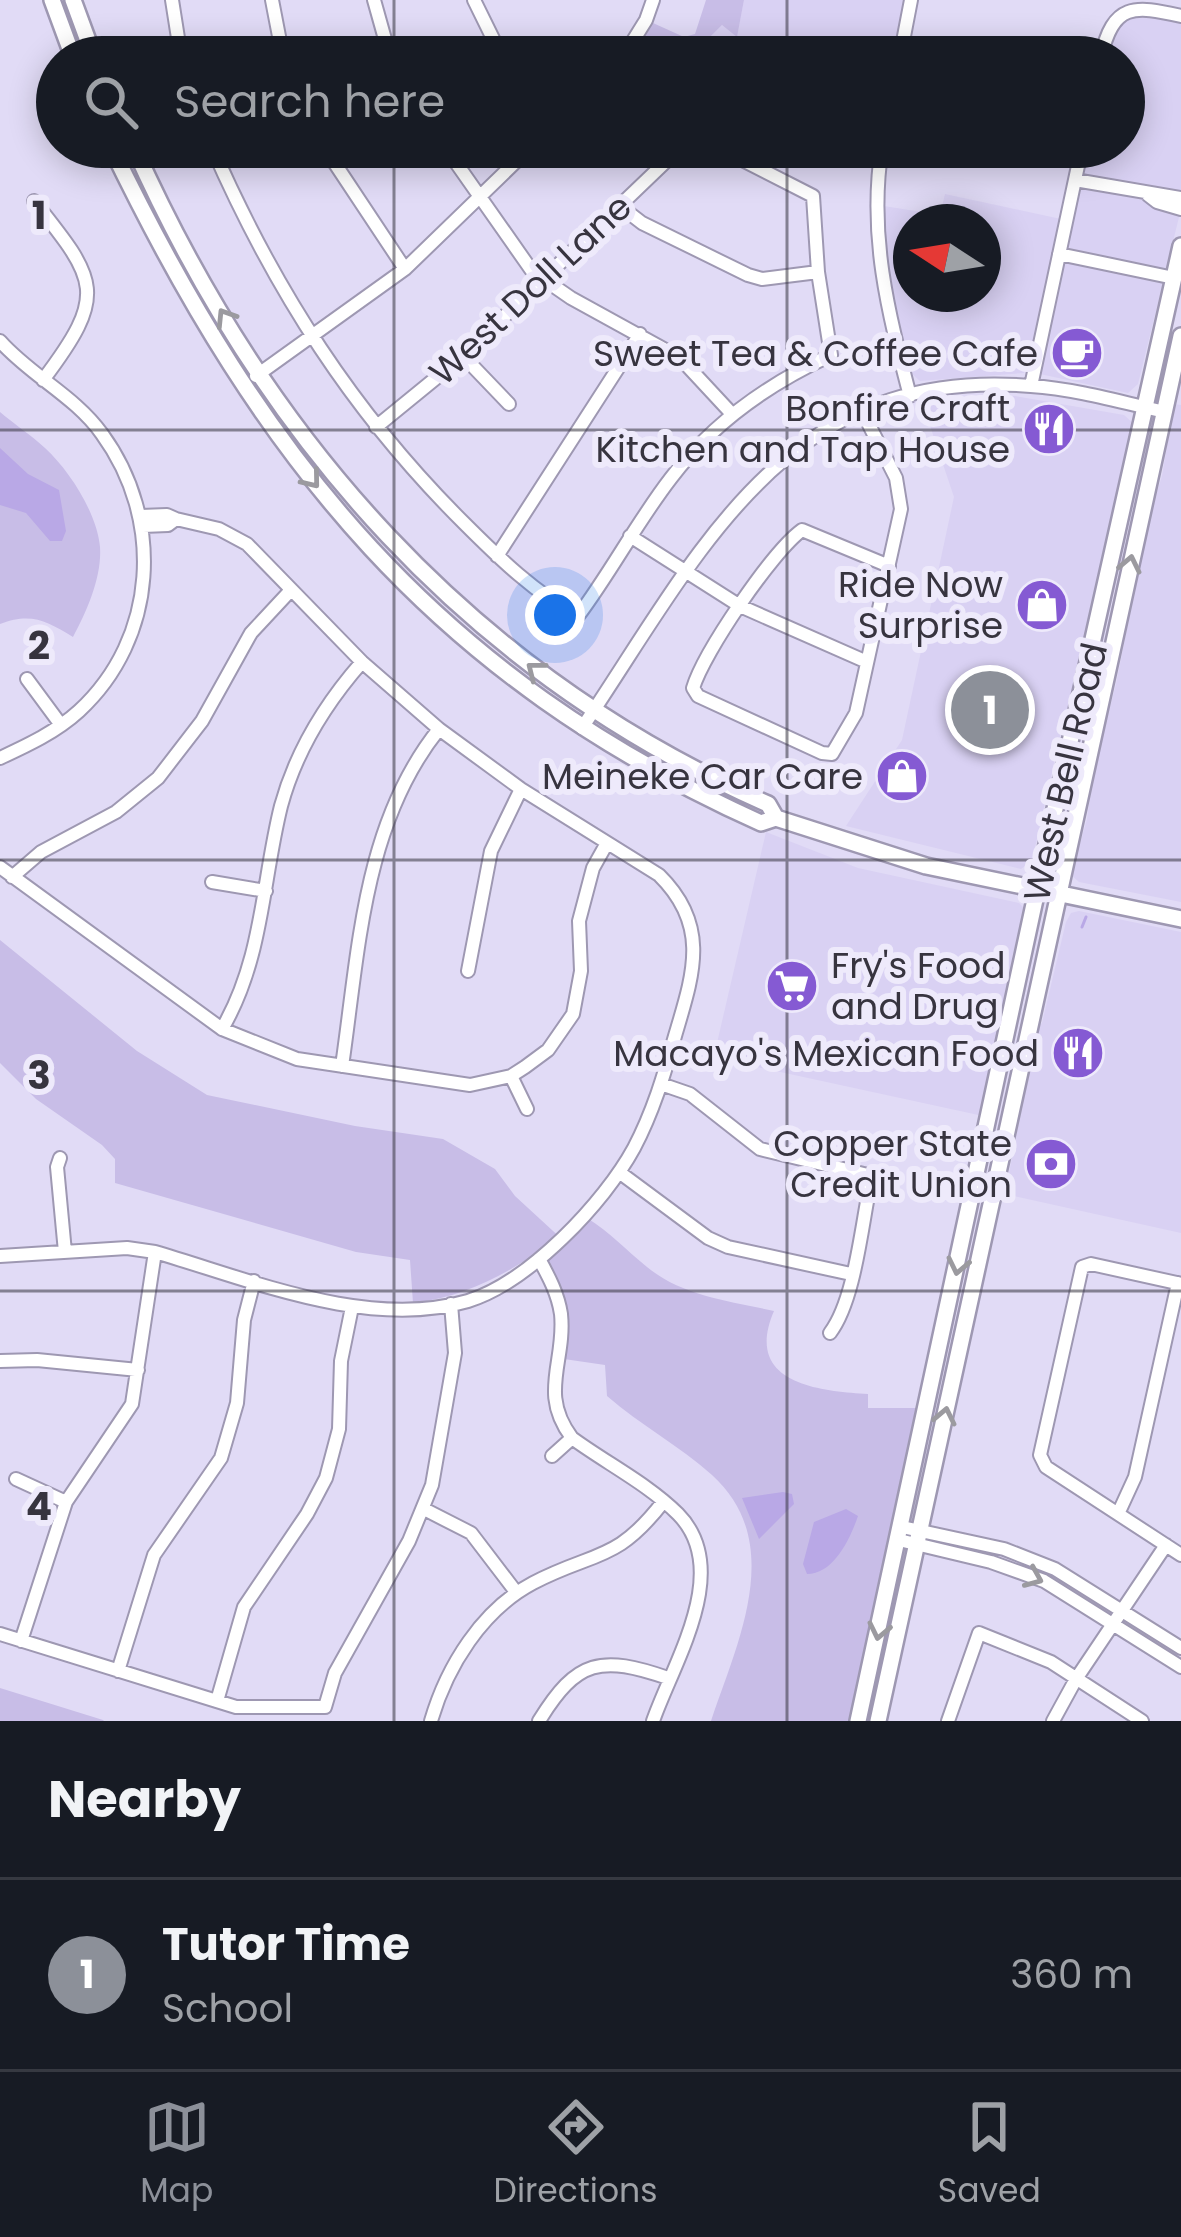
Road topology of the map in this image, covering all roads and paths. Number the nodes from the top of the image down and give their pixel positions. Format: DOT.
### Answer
graph roads {
  1 [pos="52,0"];
  2 [pos="73,0"];
  3 [pos="172,0"];
  4 [pos="272,0"];
  5 [pos="374,0"];
  6 [pos="474,0"];
  7 [pos="653,0"];
  8 [pos="911,0"];
  9 [pos="1181,16"];
  10 [pos="66,36"];
  11 [pos="86,36"];
  12 [pos="178,36"];
  13 [pos="278,36"];
  14 [pos="384,36"];
  15 [pos="492,36"];
  16 [pos="636,36"];
  17 [pos="905,36"];
  18 [pos="1107,36"];
  19 [pos="121,168"];
  20 [pos="144,168"];
  21 [pos="222,168"];
  22 [pos="338,168"];
  23 [pos="459,168"];
  24 [pos="509,168"];
  25 [pos="659,168"];
  26 [pos="758,168"];
  27 [pos="880,168"];
  28 [pos="1078,168"];
  29 [pos="1075,180"];
  30 [pos="1148,195"];
  31 [pos="479,197"];
  32 [pos="1181,198"];
  33 [pos="34,201"];
  34 [pos="620,206"];
  35 [pos="1181,209"];
  36 [pos="1181,246"];
  37 [pos="1059,254"];
  38 [pos="405,269"];
  39 [pos="818,272"];
  40 [pos="1174,278"];
  41 [pos="543,280"];
  42 [pos="640,334"];
  43 [pos="312,337"];
  44 [pos="1181,337"];
  45 [pos="0,341"];
  46 [pos="463,356"];
  47 [pos="260,373"];
  48 [pos="44,380"];
  49 [pos="244,386"];
  50 [pos="1031,386"];
  51 [pos="910,396"];
  52 [pos="508,404"];
  53 [pos="1145,408"];
  54 [pos="862,411"];
  55 [pos="1165,412"];
  56 [pos="732,414"];
  57 [pos="376,427"];
  58 [pos="142,521"];
  59 [pos="630,536"];
  60 [pos="497,556"];
  61 [pos="889,566"];
  62 [pos="685,572"];
  63 [pos="291,590"];
  64 [pos="1102,604"];
  65 [pos="740,606"];
  66 [pos="362,662"];
  67 [pos="868,662"];
  68 [pos="1110,662"];
  69 [pos="1090,663"];
  70 [pos="27,679"];
  71 [pos="593,711"];
  72 [pos="1098,714"];
  73 [pos="61,725"];
  74 [pos="439,728"];
  75 [pos="582,728"];
  76 [pos="0,758"];
  77 [pos="521,789"];
  78 [pos="776,818"];
  79 [pos="607,843"];
  80 [pos="6,872"];
  81 [pos="212,882"];
  82 [pos="1037,890"];
  83 [pos="266,892"];
  84 [pos="1059,894"];
  85 [pos="1181,919"];
  86 [pos="468,971"];
  87 [pos="223,1029"];
  88 [pos="342,1066"];
  89 [pos="511,1076"];
  90 [pos="661,1084"];
  91 [pos="527,1109"];
  92 [pos="992,1110"];
  93 [pos="1011,1115"];
  94 [pos="60,1158"];
  95 [pos="619,1172"];
  96 [pos="65,1252"];
  97 [pos="155,1252"];
  98 [pos="0,1256"];
  99 [pos="539,1259"];
  100 [pos="1065,1269"];
  101 [pos="851,1274"];
  102 [pos="1079,1274"];
  103 [pos="254,1281"];
  104 [pos="1180,1283"];
  105 [pos="451,1304"];
  106 [pos="352,1307"];
  107 [pos="830,1333"];
  108 [pos="0,1361"];
  109 [pos="138,1370"];
  110 [pos="572,1438"];
  111 [pos="552,1456"];
  112 [pos="16,1479"];
  113 [pos="66,1502"];
  114 [pos="664,1502"];
  115 [pos="424,1509"];
  116 [pos="1118,1514"];
  117 [pos="900,1533"];
  118 [pos="918,1538"];
  119 [pos="1166,1545"];
  120 [pos="1181,1556"];
  121 [pos="516,1592"];
  122 [pos="1124,1609"];
  123 [pos="1114,1623"];
  124 [pos="0,1634"];
  125 [pos="21,1641"];
  126 [pos="1181,1648"];
  127 [pos="1181,1666"];
  128 [pos="118,1672"];
  129 [pos="668,1678"];
  130 [pos="1076,1679"];
  131 [pos="217,1701"];
  132 [pos="431,1721"];
  133 [pos="539,1721"];
  134 [pos="653,1721"];
  135 [pos="859,1721"];
  136 [pos="878,1721"];
  137 [pos="948,1721"];
  138 [pos="1053,1721"];
  139 [pos="1142,1721"];
  1 -- 10 [label="main road"];
  2 -- 11 [label="main road"];
  3 -- 12 [label="street"];
  4 -- 13 [label="street"];
  5 -- 14 [label="street"];
  6 -- 15 [label="street"];
  7 -- 16 [label="street"];
  8 -- 17 [label="street"];
  9 -- 18 [label="street"];
  19 -- 49 [label="main road"];
  47 -- 20 [label="main road, one-way"];
  21 -- 43 [label="street"];
  22 -- 38 [label="street"];
  23 -- 31 [label="street"];
  24 -- 31 [label="street"];
  25 -- 34 [label="street, West Doll Lane"];
  26 -- 39 [label="street"];
  27 -- 51 [label="street"];
  28 -- 29 [label="street"];
  29 -- 30 [label="street"];
  29 -- 37 [label="street"];
  30 -- 32 [label="street"];
  30 -- 35 [label="street"];
  31 -- 38 [label="street"];
  31 -- 41 [label="street"];
  33 -- 48 [label="street"];
  34 -- 39 [label="street"];
  34 -- 41 [label="street, West Doll Lane"];
  36 -- 40 [label="main road, West Bell Road"];
  37 -- 40 [label="street"];
  37 -- 50 [label="street"];
  38 -- 43 [label="street"];
  39 -- 56 [label="street"];
  40 -- 53 [label="main road, West Bell Road"];
  41 -- 42 [label="street"];
  41 -- 46 [label="street, West Doll Lane"];
  42 -- 56 [label="street"];
  42 -- 60 [label="street"];
  43 -- 47 [label="street"];
  43 -- 57 [label="street"];
  44 -- 55 [label="main road, West Bell Road"];
  45 -- 48 [label="street"];
  46 -- 52 [label="street"];
  46 -- 57 [label="street, West Doll Lane"];
  47 -- 49 [label="street"];
  71 -- 47 [label="main road, one-way"];
  48 -- 58 [label="street"];
  49 -- 75 [label="main road, one-way"];
  50 -- 51 [label="street"];
  50 -- 53 [label="street"];
  51 -- 54 [label="street"];
  53 -- 55 [label="street"];
  53 -- 64 [label="main road, West Bell Road"];
  54 -- 61 [label="street"];
  54 -- 62 [label="street"];
  68 -- 55 [label="main road, West Bell Road, one-way"];
  56 -- 59 [label="street"];
  57 -- 60 [label="street"];
  58 -- 63 [label="street"];
  58 -- 73 [label="street"];
  59 -- 60 [label="street"];
  59 -- 62 [label="street"];
  61 -- 65 [label="street"];
  61 -- 67 [label="street"];
  62 -- 65 [label="street"];
  62 -- 71 [label="street"];
  63 -- 66 [label="street"];
  63 -- 80 [label="street"];
  64 -- 68 [label="main road"];
  64 -- 69 [label="main road, West Bell Road"];
  65 -- 67 [label="street"];
  65 -- 67 [label="street"];
  66 -- 74 [label="street"];
  66 -- 83 [label="street"];
  68 -- 72 [label="main road, West Bell Road"];
  69 -- 72 [label="main road"];
  69 -- 82 [label="main road, West Bell Road"];
  70 -- 73 [label="street"];
  71 -- 75 [label="street"];
  71 -- 78 [label="main road"];
  72 -- 84 [label="main road, West Bell Road"];
  73 -- 76 [label="street"];
  74 -- 77 [label="street"];
  74 -- 88 [label="street"];
  75 -- 78 [label="main road"];
  77 -- 79 [label="street"];
  77 -- 86 [label="street"];
  78 -- 82 [label="main road"];
  79 -- 89 [label="street"];
  79 -- 90 [label="street"];
  80 -- 87 [label="street"];
  81 -- 83 [label="street"];
  82 -- 84 [label="main road"];
  82 -- 92 [label="main road, West Bell Road"];
  83 -- 87 [label="street"];
  84 -- 85 [label="main road"];
  84 -- 93 [label="main road, West Bell Road"];
  87 -- 88 [label="street"];
  88 -- 89 [label="street"];
  89 -- 91 [label="street"];
  90 -- 95 [label="street"];
  90 -- 101 [label="street"];
  92 -- 93 [label="main road"];
  92 -- 117 [label="main road, West Bell Road, one-way"];
  118 -- 93 [label="main road, West Bell Road, one-way"];
  94 -- 96 [label="street"];
  95 -- 99 [label="street"];
  95 -- 101 [label="street"];
  96 -- 97 [label="street"];
  96 -- 98 [label="street"];
  97 -- 103 [label="street"];
  97 -- 109 [label="street"];
  99 -- 105 [label="street"];
  99 -- 110 [label="street"];
  100 -- 102 [label="street"];
  101 -- 107 [label="street"];
  102 -- 104 [label="street"];
  102 -- 116 [label="street"];
  103 -- 106 [label="street"];
  103 -- 128 [label="street"];
  104 -- 116 [label="street"];
  105 -- 106 [label="street"];
  105 -- 115 [label="street"];
  106 -- 131 [label="street"];
  108 -- 109 [label="street"];
  109 -- 113 [label="street"];
  110 -- 111 [label="street"];
  110 -- 114 [label="street"];
  112 -- 113 [label="street"];
  113 -- 125 [label="street"];
  114 -- 121 [label="street"];
  114 -- 129 [label="street"];
  115 -- 121 [label="street"];
  115 -- 131 [label="street"];
  116 -- 119 [label="street"];
  117 -- 118 [label="street"];
  117 -- 135 [label="main road, West Bell Road, one-way"];
  118 -- 122 [label="street"];
  118 -- 123 [label="street, one-way"];
  118 -- 136 [label="main road, West Bell Road"];
  119 -- 120 [label="street"];
  119 -- 122 [label="street"];
  121 -- 132 [label="street"];
  122 -- 123 [label="street"];
  122 -- 126 [label="street"];
  123 -- 127 [label="street"];
  123 -- 130 [label="street"];
  124 -- 125 [label="street"];
  125 -- 128 [label="street"];
  128 -- 131 [label="street"];
  129 -- 133 [label="street"];
  129 -- 134 [label="street"];
  130 -- 137 [label="street"];
  130 -- 138 [label="street"];
  130 -- 139 [label="street"];
}
